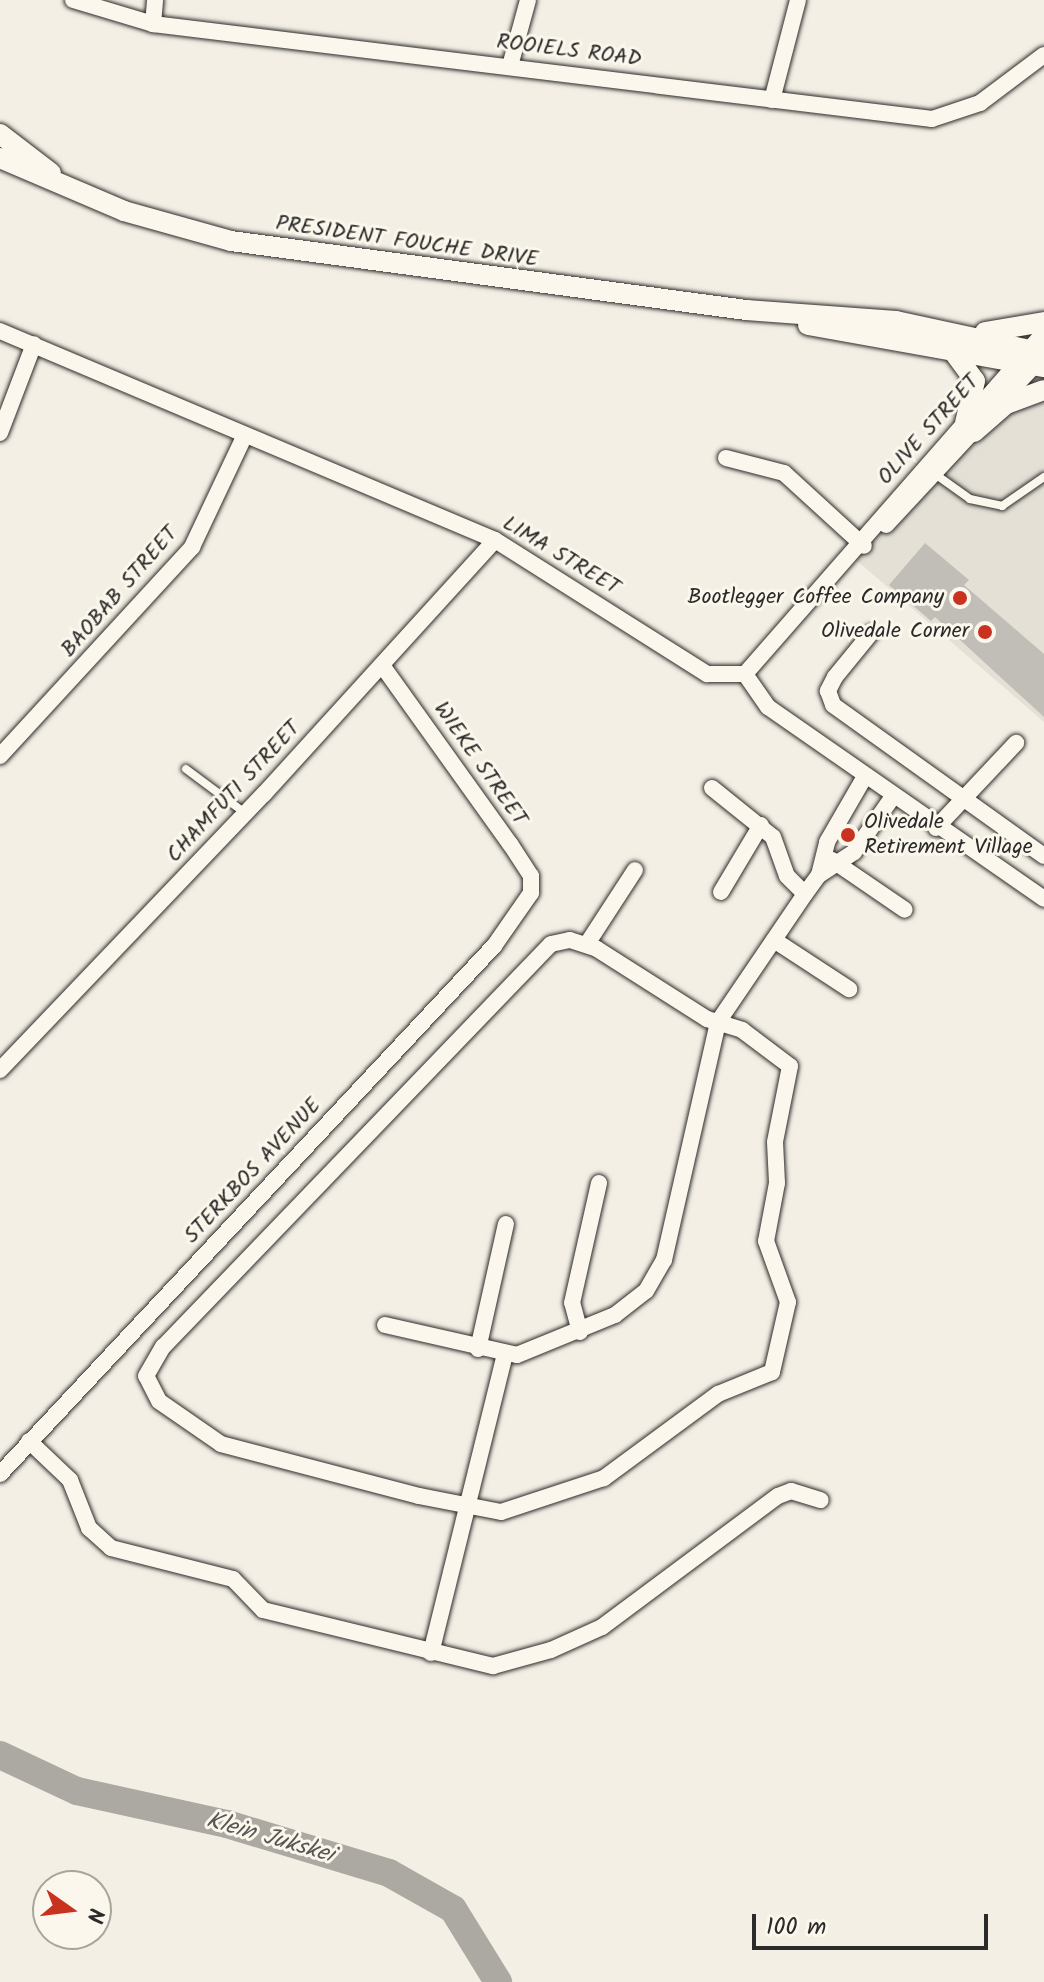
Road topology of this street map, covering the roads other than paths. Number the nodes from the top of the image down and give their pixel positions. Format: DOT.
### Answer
graph roads {
  1 [pos="73,0"];
  2 [pos="155,0"];
  3 [pos="528,0"];
  4 [pos="798,0"];
  5 [pos="153,24"];
  6 [pos="1044,55"];
  7 [pos="510,66"];
  8 [pos="772,100"];
  9 [pos="0,134"];
  10 [pos="0,158"];
  11 [pos="70,188"];
  12 [pos="1044,322"];
  13 [pos="0,331"];
  14 [pos="1044,333"];
  15 [pos="952,339"];
  16 [pos="34,344"];
  17 [pos="1036,358"];
  18 [pos="1044,390"];
  19 [pos="970,428"];
  20 [pos="0,433"];
  21 [pos="244,437"];
  22 [pos="726,458"];
  23 [pos="935,474"];
  24 [pos="1044,477"];
  25 [pos="495,540"];
  26 [pos="861,544"];
  27 [pos="871,633"];
  28 [pos="382,665"];
  29 [pos="745,674"];
  30 [pos="1016,743"];
  31 [pos="0,756"];
  32 [pos="186,769"];
  33 [pos="864,778"];
  34 [pos="712,788"];
  35 [pos="892,798"];
  36 [pos="961,800"];
  37 [pos="245,813"];
  38 [pos="761,825"];
  39 [pos="936,828"];
  40 [pos="1044,856"];
  41 [pos="830,860"];
  42 [pos="635,870"];
  43 [pos="721,892"];
  44 [pos="531,893"];
  45 [pos="805,894"];
  46 [pos="1044,899"];
  47 [pos="905,910"];
  48 [pos="774,940"];
  49 [pos="587,944"];
  50 [pos="849,989"];
  51 [pos="718,1022"];
  52 [pos="0,1070"];
  53 [pos="599,1183"];
  54 [pos="506,1224"];
  55 [pos="385,1325"];
  56 [pos="580,1332"];
  57 [pos="478,1349"];
  58 [pos="505,1355"];
  59 [pos="29,1441"];
  60 [pos="0,1474"];
  61 [pos="821,1500"];
  62 [pos="468,1507"];
  63 [pos="431,1653"];
  1 -- 5 [label="street, ROOIELS ROAD"];
  2 -- 5 [label="street"];
  3 -- 7 [label="street"];
  4 -- 8 [label="street"];
  5 -- 7 [label="street, ROOIELS ROAD"];
  6 -- 8 [label="street, ROOIELS ROAD"];
  7 -- 8 [label="street, ROOIELS ROAD"];
  9 -- 11 [label="street, PRESIDENT FOUCHE DRIVE"];
  10 -- 11 [label="street, PRESIDENT FOUCHE DRIVE"];
  11 -- 15 [label="street, PRESIDENT FOUCHE DRIVE"];
  12 -- 15 [label="street"];
  13 -- 16 [label="street, LIMA STREET"];
  14 -- 17 [label="street, OLIVE STREET"];
  15 -- 17 [label="street, PRESIDENT FOUCHE DRIVE"];
  15 -- 19 [label="street"];
  16 -- 20 [label="street"];
  16 -- 21 [label="street, LIMA STREET"];
  17 -- 19 [label="street, OLIVE STREET"];
  18 -- 19 [label="street"];
  19 -- 23 [label="street, OLIVE STREET"];
  19 -- 26 [label="street, OLIVE STREET"];
  21 -- 25 [label="street, LIMA STREET"];
  21 -- 31 [label="street, BAOBAB STREET"];
  22 -- 26 [label="street"];
  23 -- 24 [label="lane"];
  23 -- 26 [label="street, OLIVE STREET"];
  25 -- 28 [label="street, CHAMFUTI STREET"];
  25 -- 29 [label="street, LIMA STREET"];
  26 -- 29 [label="street, OLIVE STREET"];
  27 -- 36 [label="street"];
  28 -- 37 [label="street, CHAMFUTI STREET"];
  28 -- 44 [label="street, WIEKE STREET"];
  29 -- 33 [label="street"];
  30 -- 36 [label="street"];
  32 -- 37 [label="lane"];
  33 -- 35 [label="street"];
  33 -- 41 [label="street"];
  34 -- 38 [label="street"];
  35 -- 39 [label="street"];
  35 -- 41 [label="street"];
  36 -- 39 [label="street"];
  36 -- 40 [label="street"];
  37 -- 52 [label="street, CHAMFUTI STREET"];
  38 -- 43 [label="street"];
  38 -- 45 [label="street"];
  39 -- 46 [label="street"];
  41 -- 45 [label="street"];
  41 -- 47 [label="street"];
  42 -- 49 [label="street"];
  44 -- 59 [label="street, STERKBOS AVENUE"];
  45 -- 48 [label="street"];
  48 -- 50 [label="street"];
  48 -- 51 [label="street"];
  49 -- 51 [label="street"];
  49 -- 62 [label="street"];
  51 -- 56 [label="street"];
  51 -- 62 [label="street"];
  53 -- 56 [label="street"];
  54 -- 57 [label="street"];
  55 -- 57 [label="street"];
  56 -- 58 [label="street"];
  57 -- 58 [label="street"];
  58 -- 62 [label="street"];
  59 -- 60 [label="street, STERKBOS AVENUE"];
  59 -- 63 [label="street"];
  61 -- 63 [label="street"];
  62 -- 63 [label="street"];
}
